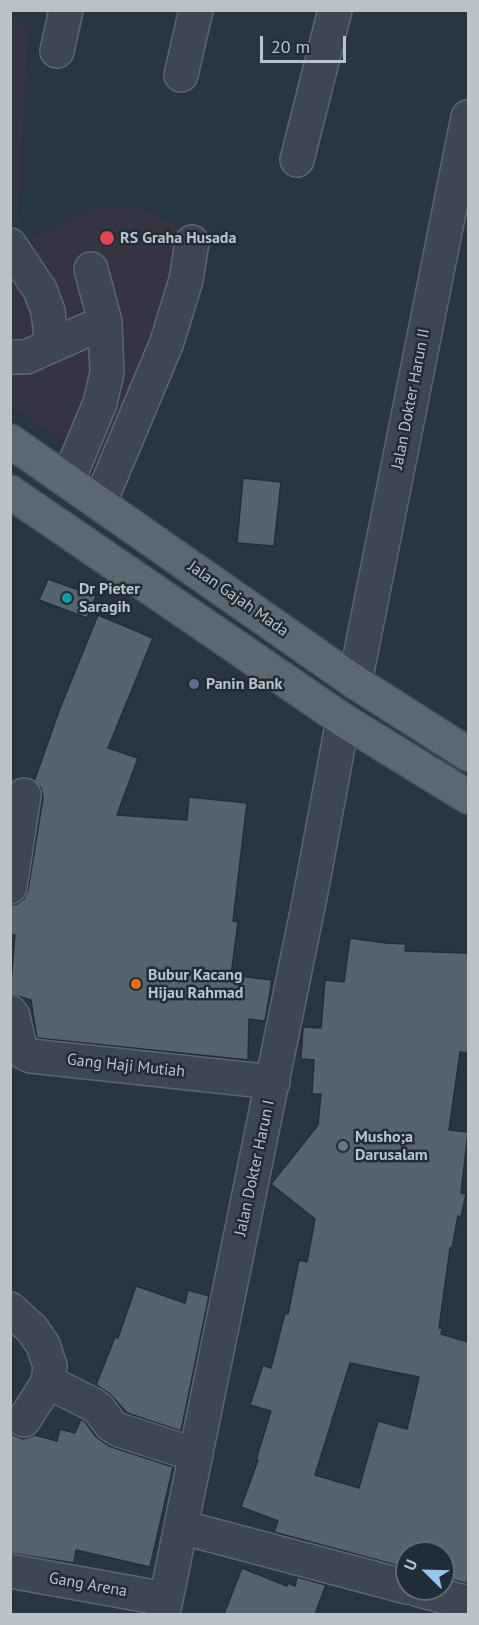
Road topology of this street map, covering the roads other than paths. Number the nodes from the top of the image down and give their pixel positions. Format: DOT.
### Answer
graph roads {
  1 [pos="66,10"];
  2 [pos="196,10"];
  3 [pos="335,10"];
  4 [pos="57,51"];
  5 [pos="181,75"];
  6 [pos="468,117"];
  7 [pos="297,160"];
  8 [pos="192,242"];
  9 [pos="10,245"];
  10 [pos="91,269"];
  11 [pos="105,322"];
  12 [pos="52,345"];
  13 [pos="10,357"];
  14 [pos="10,441"];
  15 [pos="54,471"];
  16 [pos="14,495"];
  17 [pos="100,502"];
  18 [pos="355,682"];
  19 [pos="343,720"];
  20 [pos="468,754"];
  21 [pos="24,795"];
  22 [pos="468,797"];
  23 [pos="10,886"];
  24 [pos="10,1012"];
  25 [pos="273,1082"];
  26 [pos="10,1309"];
  27 [pos="48,1382"];
  28 [pos="24,1420"];
  29 [pos="196,1455"];
  30 [pos="181,1527"];
  31 [pos="10,1571"];
  32 [pos="395,1584"];
  33 [pos="165,1607"];
  1 -- 4 [label="street"];
  2 -- 5 [label="street"];
  3 -- 7 [label="street"];
  6 -- 18 [label="street, Jalan Dokter Harun II"];
  8 -- 17 [label="street"];
  9 -- 12 [label="street"];
  10 -- 11 [label="street"];
  11 -- 12 [label="street"];
  11 -- 15 [label="street"];
  12 -- 13 [label="street"];
  14 -- 15 [label="main road, Jalan Gajah Mada"];
  15 -- 16 [label="main road"];
  15 -- 17 [label="main road, Jalan Gajah Mada"];
  16 -- 19 [label="main road"];
  17 -- 18 [label="main road, Jalan Gajah Mada"];
  18 -- 20 [label="main road, Jalan Gajah Mada"];
  19 -- 22 [label="main road"];
  19 -- 25 [label="street, Jalan Dokter Harun I"];
  21 -- 23 [label="street"];
  24 -- 25 [label="street, Gang Haji Mutiah"];
  25 -- 29 [label="street, Jalan Dokter Harun I"];
  26 -- 27 [label="street"];
  27 -- 28 [label="street"];
  27 -- 29 [label="street"];
  29 -- 30 [label="street, Jalan Dokter Harun I"];
  30 -- 32 [label="street"];
  30 -- 33 [label="street, Jalan Dokter Harun I"];
  31 -- 33 [label="street, Gang Arena"];
}
